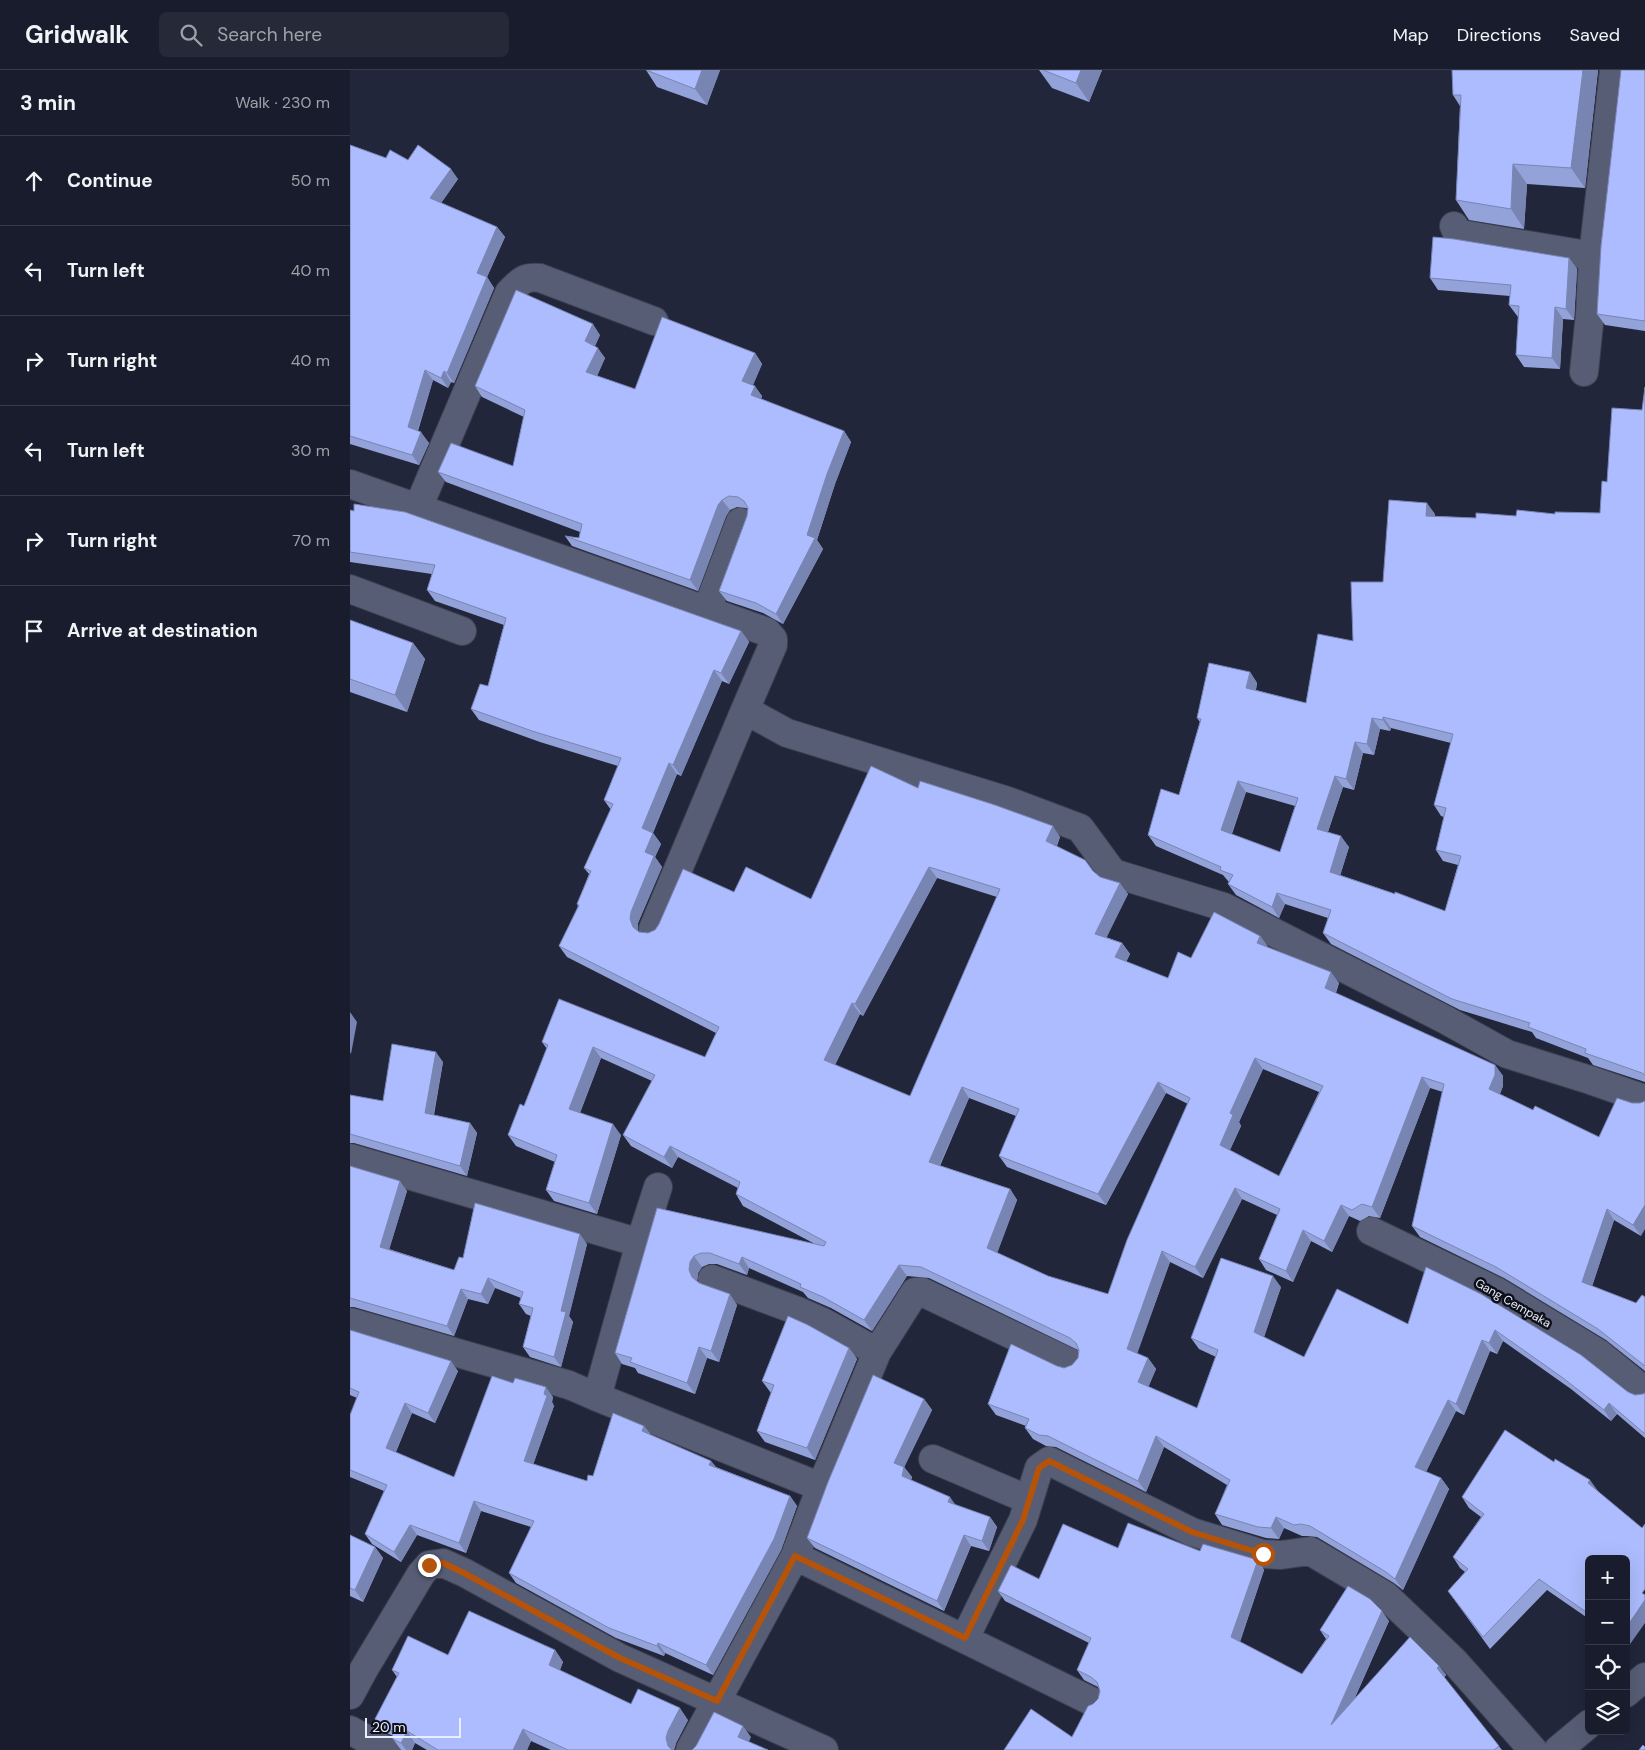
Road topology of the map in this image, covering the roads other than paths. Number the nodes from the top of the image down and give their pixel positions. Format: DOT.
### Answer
graph roads {
  1 [pos="1614,70"];
  2 [pos="1454,226"];
  3 [pos="1593,256"];
  4 [pos="654,321"];
  5 [pos="1584,372"];
  6 [pos="350,484"];
  7 [pos="418,508"];
  8 [pos="740,522"];
  9 [pos="350,589"];
  10 [pos="707,610"];
  11 [pos="462,631"];
  12 [pos="745,710"];
  13 [pos="653,929"];
  14 [pos="1645,1099"];
  15 [pos="350,1158"];
  16 [pos="658,1187"];
  17 [pos="1371,1231"];
  18 [pos="640,1244"];
  19 [pos="712,1279"];
  20 [pos="350,1322"];
  21 [pos="877,1352"];
  22 [pos="1071,1363"];
  23 [pos="1645,1391"];
  24 [pos="597,1396"];
  25 [pos="934,1460"];
  26 [pos="821,1486"];
  27 [pos="1029,1500"];
  28 [pos="795,1556"];
  29 [pos="965,1638"];
  30 [pos="1645,1678"];
  31 [pos="1630,1690"];
  32 [pos="350,1696"];
  33 [pos="717,1701"];
  34 [pos="1091,1701"];
  35 [pos="1585,1727"];
  36 [pos="354,1739"];
  37 [pos="386,1750"];
  38 [pos="690,1750"];
  39 [pos="824,1750"];
  40 [pos="1533,1750"];
  41 [pos="1558,1750"];
  1 -- 3 [label="street"];
  2 -- 3 [label="street"];
  3 -- 5 [label="street"];
  4 -- 7 [label="street"];
  6 -- 7 [label="street"];
  7 -- 10 [label="street"];
  8 -- 10 [label="street"];
  9 -- 11 [label="street"];
  10 -- 12 [label="street"];
  12 -- 13 [label="street"];
  12 -- 14 [label="street"];
  15 -- 18 [label="street"];
  16 -- 18 [label="street"];
  17 -- 23 [label="street, Gang Cempaka"];
  18 -- 24 [label="street"];
  19 -- 21 [label="street"];
  20 -- 24 [label="street"];
  21 -- 22 [label="street"];
  21 -- 26 [label="street"];
  24 -- 26 [label="street"];
  25 -- 27 [label="street"];
  26 -- 28 [label="street"];
  27 -- 29 [label="street"];
  27 -- 40 [label="street"];
  28 -- 29 [label="street"];
  28 -- 33 [label="street"];
  29 -- 34 [label="street"];
  30 -- 31 [label="street"];
  32 -- 33 [label="street"];
  33 -- 38 [label="street"];
  33 -- 39 [label="street"];
  35 -- 41 [label="street"];
  36 -- 37 [label="street"];
}
